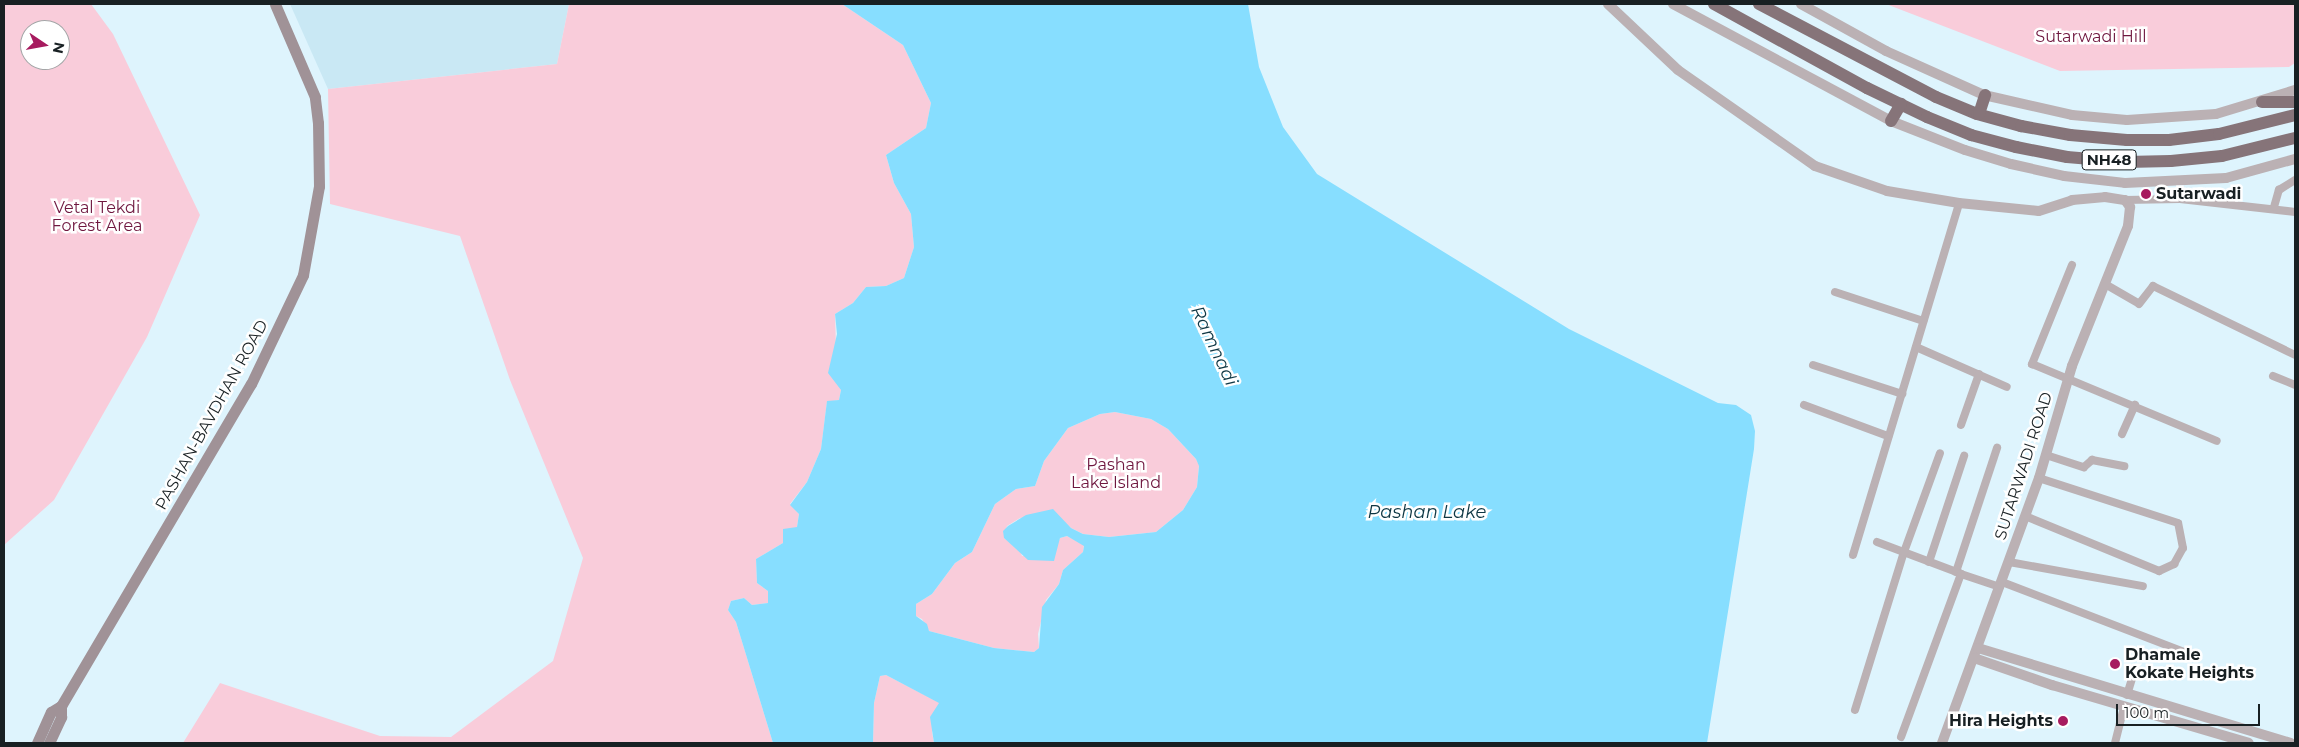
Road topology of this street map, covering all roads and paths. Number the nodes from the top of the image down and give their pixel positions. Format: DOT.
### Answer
graph roads {
  1 [pos="275,4"];
  2 [pos="1608,4"];
  3 [pos="1673,4"];
  4 [pos="1714,4"];
  5 [pos="1759,4"];
  6 [pos="1801,4"];
  7 [pos="2295,90"];
  8 [pos="1985,95"];
  9 [pos="2262,102"];
  10 [pos="2295,102"];
  11 [pos="1901,104"];
  12 [pos="1979,114"];
  13 [pos="2295,115"];
  14 [pos="1891,121"];
  15 [pos="2295,138"];
  16 [pos="2295,159"];
  17 [pos="2295,180"];
  18 [pos="2125,200"];
  19 [pos="1959,204"];
  20 [pos="2274,207"];
  21 [pos="2295,212"];
  22 [pos="2072,265"];
  23 [pos="2105,284"];
  24 [pos="1835,292"];
  25 [pos="1923,321"];
  26 [pos="1916,348"];
  27 [pos="2295,355"];
  28 [pos="1813,365"];
  29 [pos="1979,374"];
  30 [pos="2273,376"];
  31 [pos="2068,380"];
  32 [pos="2295,385"];
  33 [pos="2007,387"];
  34 [pos="1902,394"];
  35 [pos="1804,405"];
  36 [pos="2135,405"];
  37 [pos="1960,425"];
  38 [pos="2122,434"];
  39 [pos="1888,436"];
  40 [pos="2217,441"];
  41 [pos="1997,448"];
  42 [pos="1940,453"];
  43 [pos="2046,455"];
  44 [pos="1964,456"];
  45 [pos="2124,466"];
  46 [pos="2039,478"];
  47 [pos="2025,516"];
  48 [pos="1877,542"];
  49 [pos="1904,552"];
  50 [pos="1853,555"];
  51 [pos="1929,562"];
  52 [pos="2009,562"];
  53 [pos="1959,573"];
  54 [pos="2001,585"];
  55 [pos="2143,586"];
  56 [pos="2184,652"];
  57 [pos="1976,653"];
  58 [pos="2135,669"];
  59 [pos="2131,697"];
  60 [pos="61,706"];
  61 [pos="2128,708"];
  62 [pos="1855,710"];
  63 [pos="1901,737"];
  64 [pos="37,743"];
  65 [pos="49,743"];
  66 [pos="1942,743"];
  67 [pos="2115,743"];
  68 [pos="2249,743"];
  69 [pos="2291,743"];
  1 -- 60 [label="main road, PASHAN-BAVDHAN ROAD"];
  2 -- 19 [label="street"];
  3 -- 14 [label="street"];
  4 -- 11 [label="highway, NH48"];
  5 -- 12 [label="highway, NH48"];
  6 -- 8 [label="street"];
  7 -- 9 [label="street"];
  8 -- 9 [label="street"];
  8 -- 12 [label="highway"];
  9 -- 10 [label="highway"];
  11 -- 14 [label="highway"];
  11 -- 15 [label="highway, NH48"];
  12 -- 13 [label="highway, NH48"];
  14 -- 16 [label="street"];
  17 -- 20 [label="street"];
  18 -- 19 [label="street"];
  18 -- 20 [label="street"];
  18 -- 23 [label="street, SUTARWADI ROAD"];
  19 -- 25 [label="street"];
  20 -- 21 [label="street"];
  22 -- 31 [label="street"];
  23 -- 27 [label="street"];
  23 -- 31 [label="street, SUTARWADI ROAD"];
  24 -- 25 [label="street"];
  25 -- 26 [label="street"];
  26 -- 29 [label="street"];
  26 -- 34 [label="street"];
  28 -- 34 [label="street"];
  29 -- 33 [label="street"];
  29 -- 37 [label="street"];
  30 -- 32 [label="street"];
  31 -- 36 [label="street"];
  31 -- 43 [label="street, SUTARWADI ROAD"];
  34 -- 39 [label="street"];
  35 -- 39 [label="street"];
  36 -- 38 [label="street"];
  36 -- 40 [label="street"];
  39 -- 50 [label="street"];
  41 -- 53 [label="street"];
  42 -- 49 [label="street"];
  43 -- 45 [label="street"];
  43 -- 46 [label="street, SUTARWADI ROAD"];
  44 -- 51 [label="street"];
  46 -- 47 [label="street, SUTARWADI ROAD"];
  46 -- 47 [label="street"];
  47 -- 52 [label="street, SUTARWADI ROAD"];
  48 -- 49 [label="street"];
  49 -- 51 [label="street"];
  49 -- 62 [label="street"];
  51 -- 53 [label="street"];
  52 -- 54 [label="street, SUTARWADI ROAD"];
  52 -- 55 [label="street"];
  53 -- 54 [label="street"];
  53 -- 63 [label="street"];
  54 -- 56 [label="street"];
  54 -- 57 [label="street, SUTARWADI ROAD"];
  57 -- 59 [label="street"];
  57 -- 61 [label="street"];
  57 -- 66 [label="street, SUTARWADI ROAD"];
  58 -- 59 [label="street"];
  59 -- 61 [label="street"];
  59 -- 69 [label="street"];
  60 -- 64 [label="main road, PASHAN-BAVDHAN ROAD"];
  60 -- 65 [label="main road, PASHAN-BAVDHAN ROAD"];
  61 -- 67 [label="street"];
  61 -- 68 [label="street"];
}
